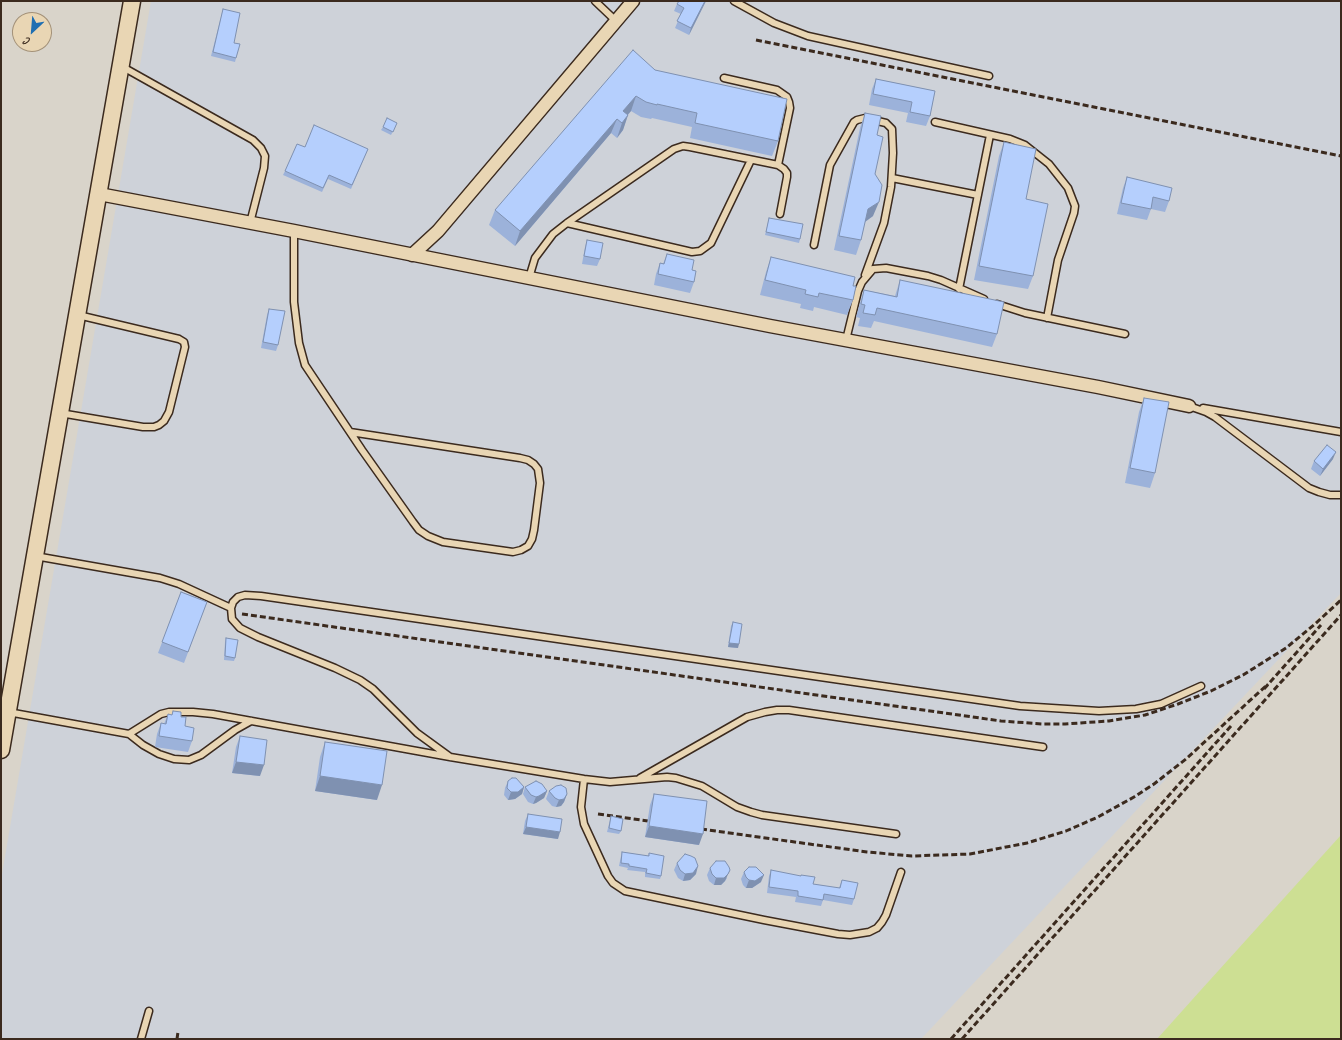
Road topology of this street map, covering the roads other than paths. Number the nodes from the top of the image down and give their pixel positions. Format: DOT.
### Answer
graph roads {
  1 [pos="132,1"];
  2 [pos="595,1"];
  3 [pos="633,1"];
  4 [pos="734,1"];
  5 [pos="616,21"];
  6 [pos="121,66"];
  7 [pos="989,76"];
  8 [pos="724,78"];
  9 [pos="935,122"];
  10 [pos="990,135"];
  11 [pos="751,160"];
  12 [pos="778,165"];
  13 [pos="892,178"];
  14 [pos="99,194"];
  15 [pos="978,195"];
  16 [pos="780,214"];
  17 [pos="250,223"];
  18 [pos="567,223"];
  19 [pos="294,231"];
  20 [pos="814,245"];
  21 [pos="412,255"];
  22 [pos="529,278"];
  23 [pos="862,282"];
  24 [pos="959,289"];
  25 [pos="78,315"];
  26 [pos="1047,318"];
  27 [pos="1125,334"];
  28 [pos="846,340"];
  29 [pos="1189,406"];
  30 [pos="60,413"];
  31 [pos="350,432"];
  32 [pos="1341,432"];
  33 [pos="1341,495"];
  34 [pos="35,556"];
  35 [pos="231,608"];
  36 [pos="1202,686"];
  37 [pos="8,712"];
  38 [pos="251,721"];
  39 [pos="129,734"];
  40 [pos="1044,747"];
  41 [pos="1,750"];
  42 [pos="450,757"];
  43 [pos="584,779"];
  44 [pos="637,780"];
  45 [pos="896,834"];
  46 [pos="901,872"];
  47 [pos="149,1011"];
  48 [pos="141,1039"];
  1 -- 6 [label="main road"];
  2 -- 5 [label="lane"];
  3 -- 5 [label="street"];
  4 -- 7 [label="lane"];
  5 -- 21 [label="street"];
  6 -- 14 [label="main road"];
  6 -- 17 [label="lane"];
  8 -- 12 [label="lane"];
  9 -- 10 [label="lane"];
  10 -- 15 [label="lane"];
  10 -- 26 [label="lane"];
  11 -- 12 [label="lane"];
  11 -- 18 [label="lane"];
  11 -- 18 [label="lane"];
  12 -- 16 [label="lane"];
  13 -- 15 [label="lane"];
  13 -- 20 [label="lane"];
  13 -- 23 [label="lane"];
  14 -- 17 [label="street"];
  14 -- 25 [label="main road"];
  15 -- 24 [label="lane"];
  17 -- 19 [label="street"];
  18 -- 22 [label="lane"];
  19 -- 21 [label="street"];
  19 -- 31 [label="lane"];
  21 -- 22 [label="street"];
  22 -- 28 [label="street"];
  23 -- 24 [label="lane"];
  23 -- 28 [label="lane"];
  24 -- 26 [label="lane"];
  25 -- 30 [label="main road"];
  25 -- 30 [label="lane"];
  26 -- 27 [label="lane"];
  28 -- 29 [label="street"];
  29 -- 32 [label="lane"];
  29 -- 33 [label="lane"];
  30 -- 34 [label="main road"];
  31 -- 31 [label="lane"];
  34 -- 35 [label="lane"];
  34 -- 37 [label="main road"];
  35 -- 36 [label="lane"];
  35 -- 42 [label="lane"];
  37 -- 39 [label="lane"];
  37 -- 41 [label="main road"];
  38 -- 39 [label="lane"];
  38 -- 39 [label="lane"];
  38 -- 42 [label="lane"];
  40 -- 44 [label="lane"];
  42 -- 43 [label="lane"];
  43 -- 44 [label="lane"];
  43 -- 46 [label="lane"];
  44 -- 45 [label="lane"];
  47 -- 48 [label="lane"];
}
